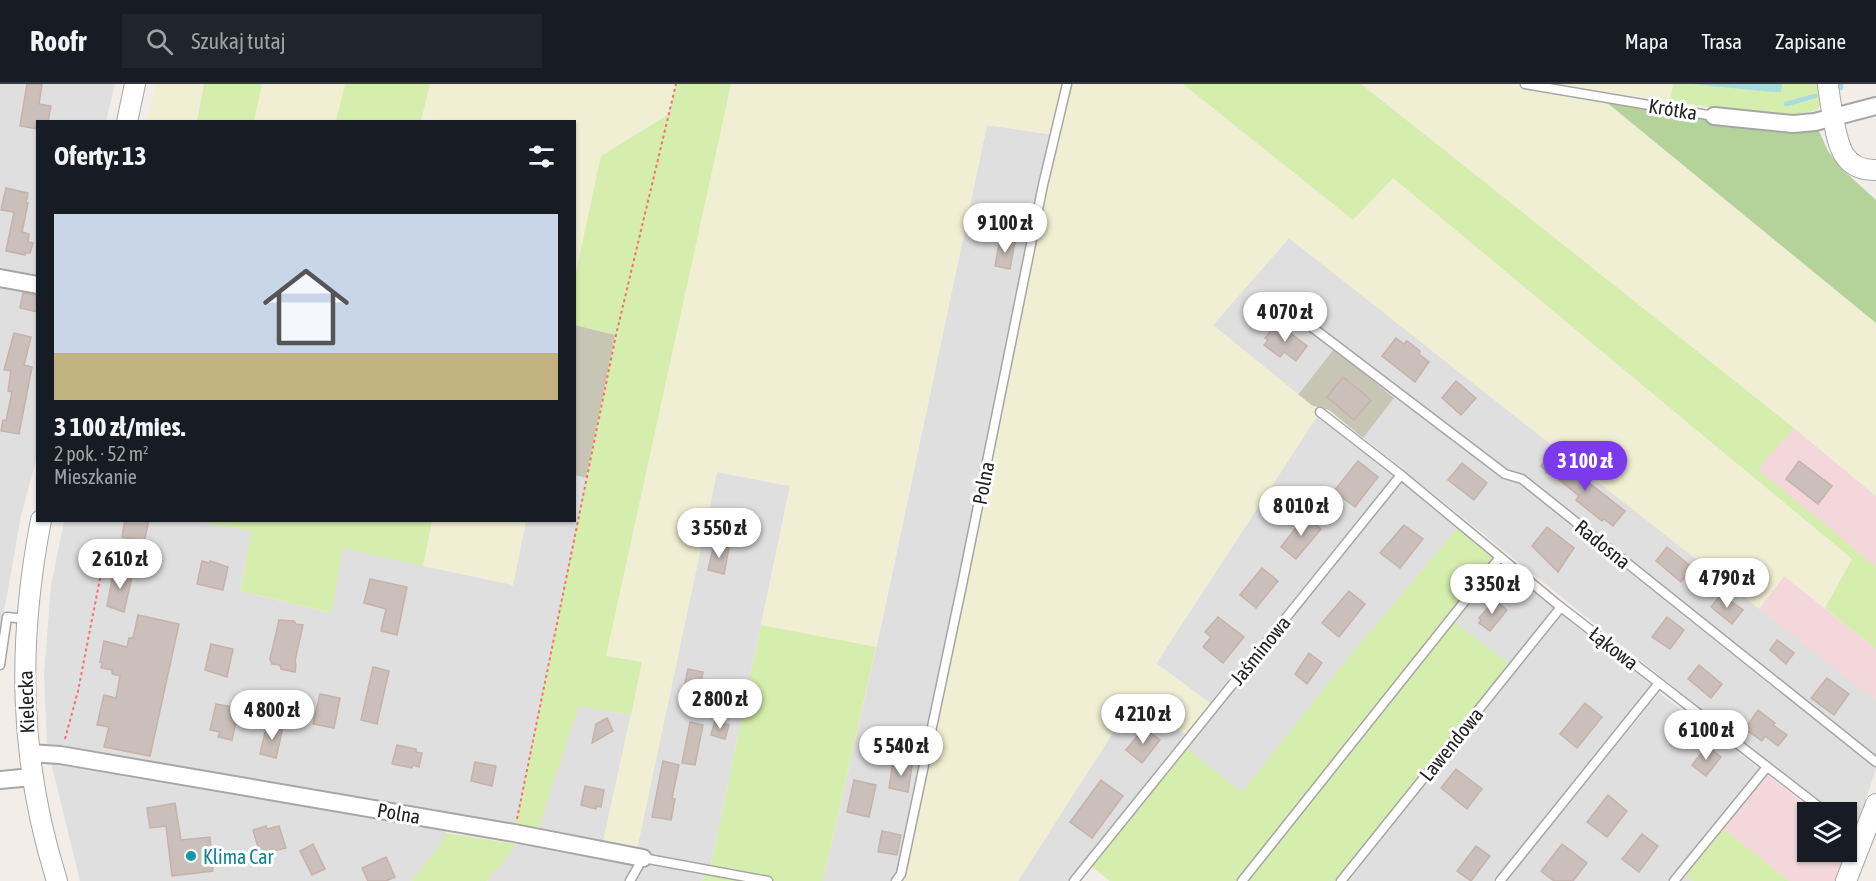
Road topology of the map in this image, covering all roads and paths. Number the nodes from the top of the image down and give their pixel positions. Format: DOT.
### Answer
graph roads {
  1 [pos="135,84"];
  2 [pos="676,84"];
  3 [pos="1067,84"];
  4 [pos="1525,84"];
  5 [pos="1828,84"];
  6 [pos="1876,106"];
  7 [pos="1714,116"];
  8 [pos="1833,118"];
  9 [pos="127,120"];
  10 [pos="1876,170"];
  11 [pos="0,278"];
  12 [pos="36,285"];
  13 [pos="1296,315"];
  14 [pos="1320,412"];
  15 [pos="1401,476"];
  16 [pos="41,522"];
  17 [pos="107,543"];
  18 [pos="1500,557"];
  19 [pos="1561,607"];
  20 [pos="26,619"];
  21 [pos="0,665"];
  22 [pos="1659,683"];
  23 [pos="28,753"];
  24 [pos="60,755"];
  25 [pos="1876,762"];
  26 [pos="1767,766"];
  27 [pos="32,777"];
  28 [pos="0,780"];
  29 [pos="1813,802"];
  30 [pos="1876,804"];
  31 [pos="1857,830"];
  32 [pos="514,833"];
  33 [pos="643,858"];
  34 [pos="1849,862"];
  35 [pos="57,881"];
  36 [pos="630,881"];
  37 [pos="768,881"];
  38 [pos="896,881"];
  39 [pos="1074,881"];
  40 [pos="1242,881"];
  41 [pos="1341,881"];
  42 [pos="1500,881"];
  43 [pos="1674,881"];
  44 [pos="1846,881"];
  1 -- 9 [label="street"];
  2 -- 32 [label="path"];
  3 -- 38 [label="lane, Polna"];
  4 -- 7 [label="lane, Krótka"];
  5 -- 8 [label="street"];
  6 -- 8 [label="street"];
  7 -- 8 [label="street"];
  8 -- 10 [label="street"];
  11 -- 12 [label="street"];
  13 -- 25 [label="lane, Radosna"];
  14 -- 15 [label="lane, Łąkowa"];
  15 -- 18 [label="lane, Łąkowa"];
  15 -- 39 [label="lane, Jaśminowa"];
  16 -- 20 [label="street, Kielecka"];
  17 -- 24 [label="path"];
  18 -- 19 [label="lane, Łąkowa"];
  18 -- 40 [label="lane"];
  19 -- 22 [label="lane, Łąkowa"];
  19 -- 41 [label="lane, Lawendowa"];
  20 -- 21 [label="lane"];
  20 -- 23 [label="street, Kielecka"];
  22 -- 26 [label="lane, Łąkowa"];
  22 -- 42 [label="lane"];
  23 -- 24 [label="street, Polna"];
  23 -- 27 [label="street, Kielecka"];
  24 -- 32 [label="street, Polna"];
  26 -- 29 [label="lane, Łąkowa"];
  26 -- 43 [label="lane"];
  27 -- 28 [label="street"];
  27 -- 35 [label="street, Kielecka"];
  30 -- 31 [label="street"];
  32 -- 33 [label="street, Polna"];
  33 -- 36 [label="lane"];
  33 -- 37 [label="lane, Polna"];
  34 -- 44 [label="street"];
}
